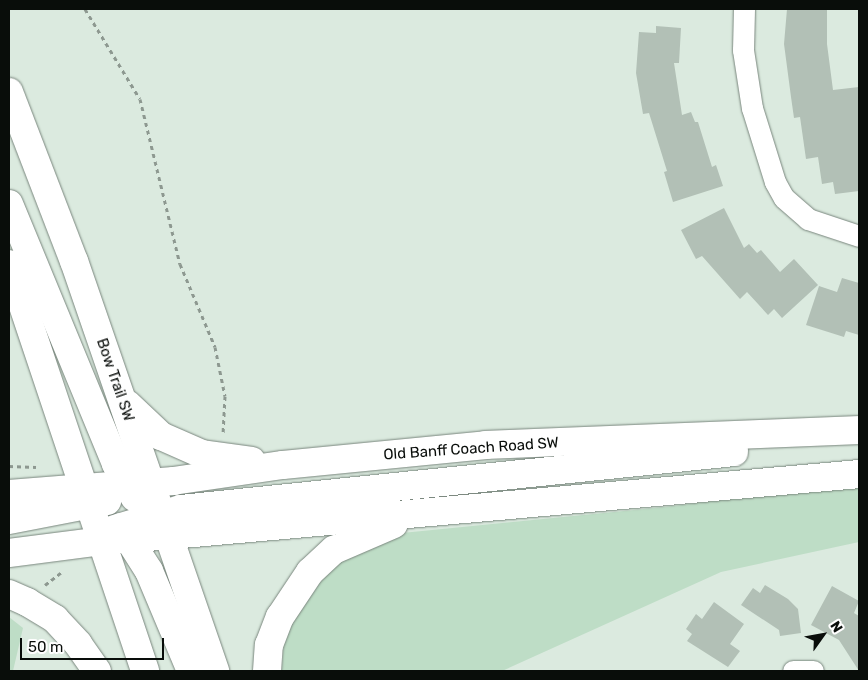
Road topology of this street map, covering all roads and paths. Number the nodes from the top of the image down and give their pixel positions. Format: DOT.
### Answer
graph roads {
  1 [pos="85,9"];
  2 [pos="744,9"];
  3 [pos="9,92"];
  4 [pos="9,204"];
  5 [pos="859,236"];
  6 [pos="9,264"];
  7 [pos="119,396"];
  8 [pos="859,430"];
  9 [pos="216,434"];
  10 [pos="859,435"];
  11 [pos="283,465"];
  12 [pos="9,466"];
  13 [pos="44,467"];
  14 [pos="859,474"];
  15 [pos="137,488"];
  16 [pos="9,494"];
  17 [pos="93,498"];
  18 [pos="434,512"];
  19 [pos="9,520"];
  20 [pos="160,523"];
  21 [pos="118,535"];
  22 [pos="9,553"];
  23 [pos="64,570"];
  24 [pos="43,587"];
  25 [pos="9,594"];
  26 [pos="97,671"];
  27 [pos="144,671"];
  28 [pos="191,671"];
  29 [pos="215,671"];
  30 [pos="267,671"];
  31 [pos="793,671"];
  32 [pos="813,671"];
  1 -- 9 [label="path"];
  2 -- 5 [label="street"];
  3 -- 7 [label="main road, Bow Trail SW"];
  4 -- 15 [label="main road"];
  6 -- 17 [label="main road"];
  7 -- 11 [label="main road"];
  7 -- 15 [label="main road, Bow Trail SW"];
  8 -- 11 [label="main road, Old Banff Coach Road SW"];
  10 -- 20 [label="main road"];
  11 -- 15 [label="main road, Old Banff Coach Road SW"];
  12 -- 13 [label="path"];
  14 -- 18 [label="main road"];
  15 -- 17 [label="main road, Old Banff Coach Road SW"];
  15 -- 20 [label="main road"];
  16 -- 17 [label="main road"];
  17 -- 19 [label="main road"];
  17 -- 21 [label="main road"];
  18 -- 20 [label="main road"];
  18 -- 30 [label="main road"];
  20 -- 21 [label="main road"];
  20 -- 29 [label="main road"];
  21 -- 22 [label="main road"];
  21 -- 27 [label="main road"];
  21 -- 28 [label="main road"];
  23 -- 24 [label="path"];
  25 -- 26 [label="main road"];
  31 -- 32 [label="street"];
}
